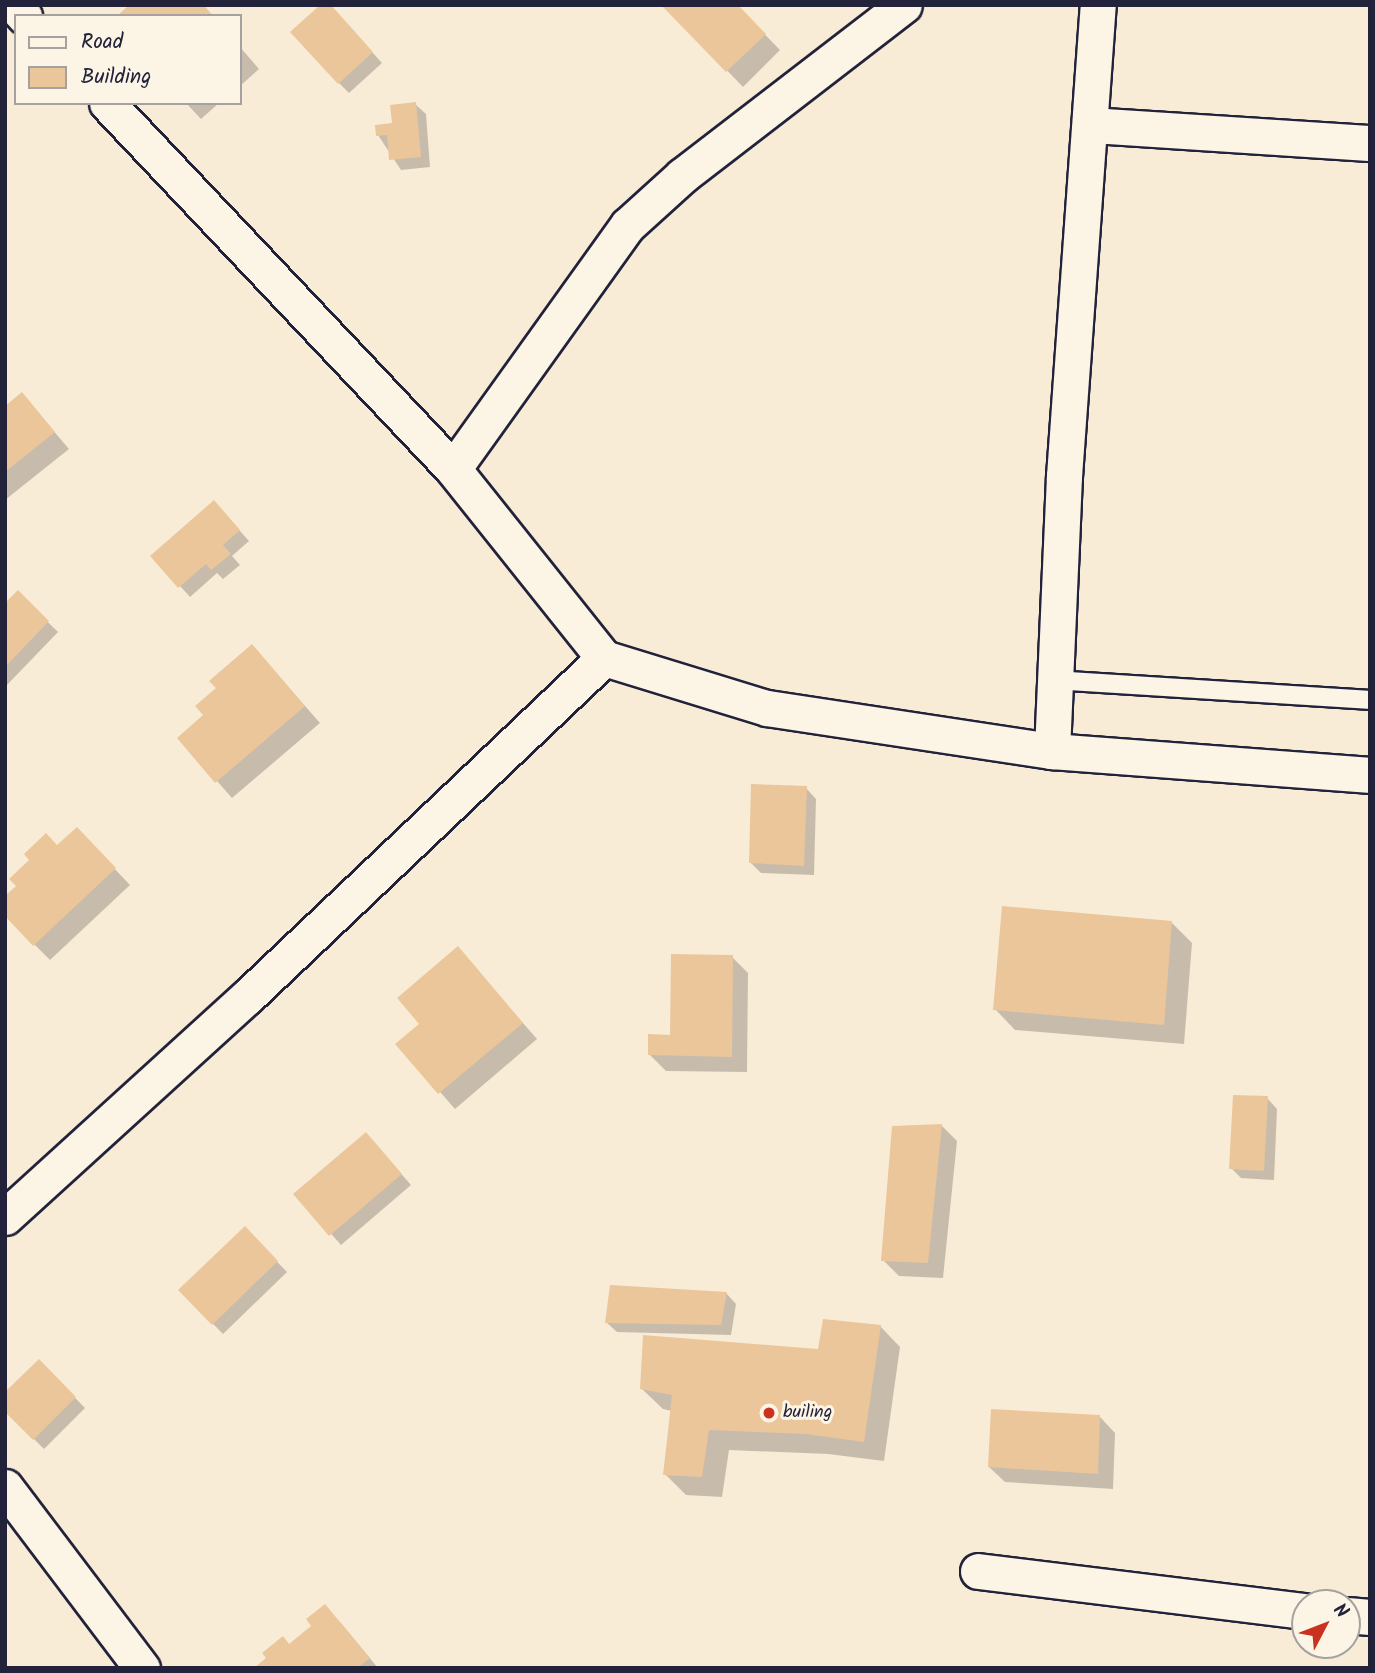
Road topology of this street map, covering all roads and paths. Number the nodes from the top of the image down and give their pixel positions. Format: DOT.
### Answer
graph roads {
  1 [pos="904,5"];
  2 [pos="1098,5"];
  3 [pos="109,105"];
  4 [pos="1091,125"];
  5 [pos="1370,143"];
  6 [pos="453,469"];
  7 [pos="604,658"];
  8 [pos="1054,680"];
  9 [pos="1370,700"];
  10 [pos="1052,751"];
  11 [pos="1370,775"];
  12 [pos="5,1217"];
  13 [pos="5,1487"];
  14 [pos="978,1571"];
  15 [pos="1291,1609"];
  16 [pos="142,1668"];
  1 -- 6 [label="street"];
  2 -- 4 [label="street"];
  3 -- 6 [label="street"];
  4 -- 5 [label="street"];
  4 -- 8 [label="street"];
  6 -- 7 [label="street"];
  7 -- 10 [label="street"];
  7 -- 12 [label="street"];
  8 -- 9 [label="lane"];
  8 -- 10 [label="street"];
  10 -- 11 [label="street"];
  13 -- 16 [label="street"];
  14 -- 15 [label="street"];
}
